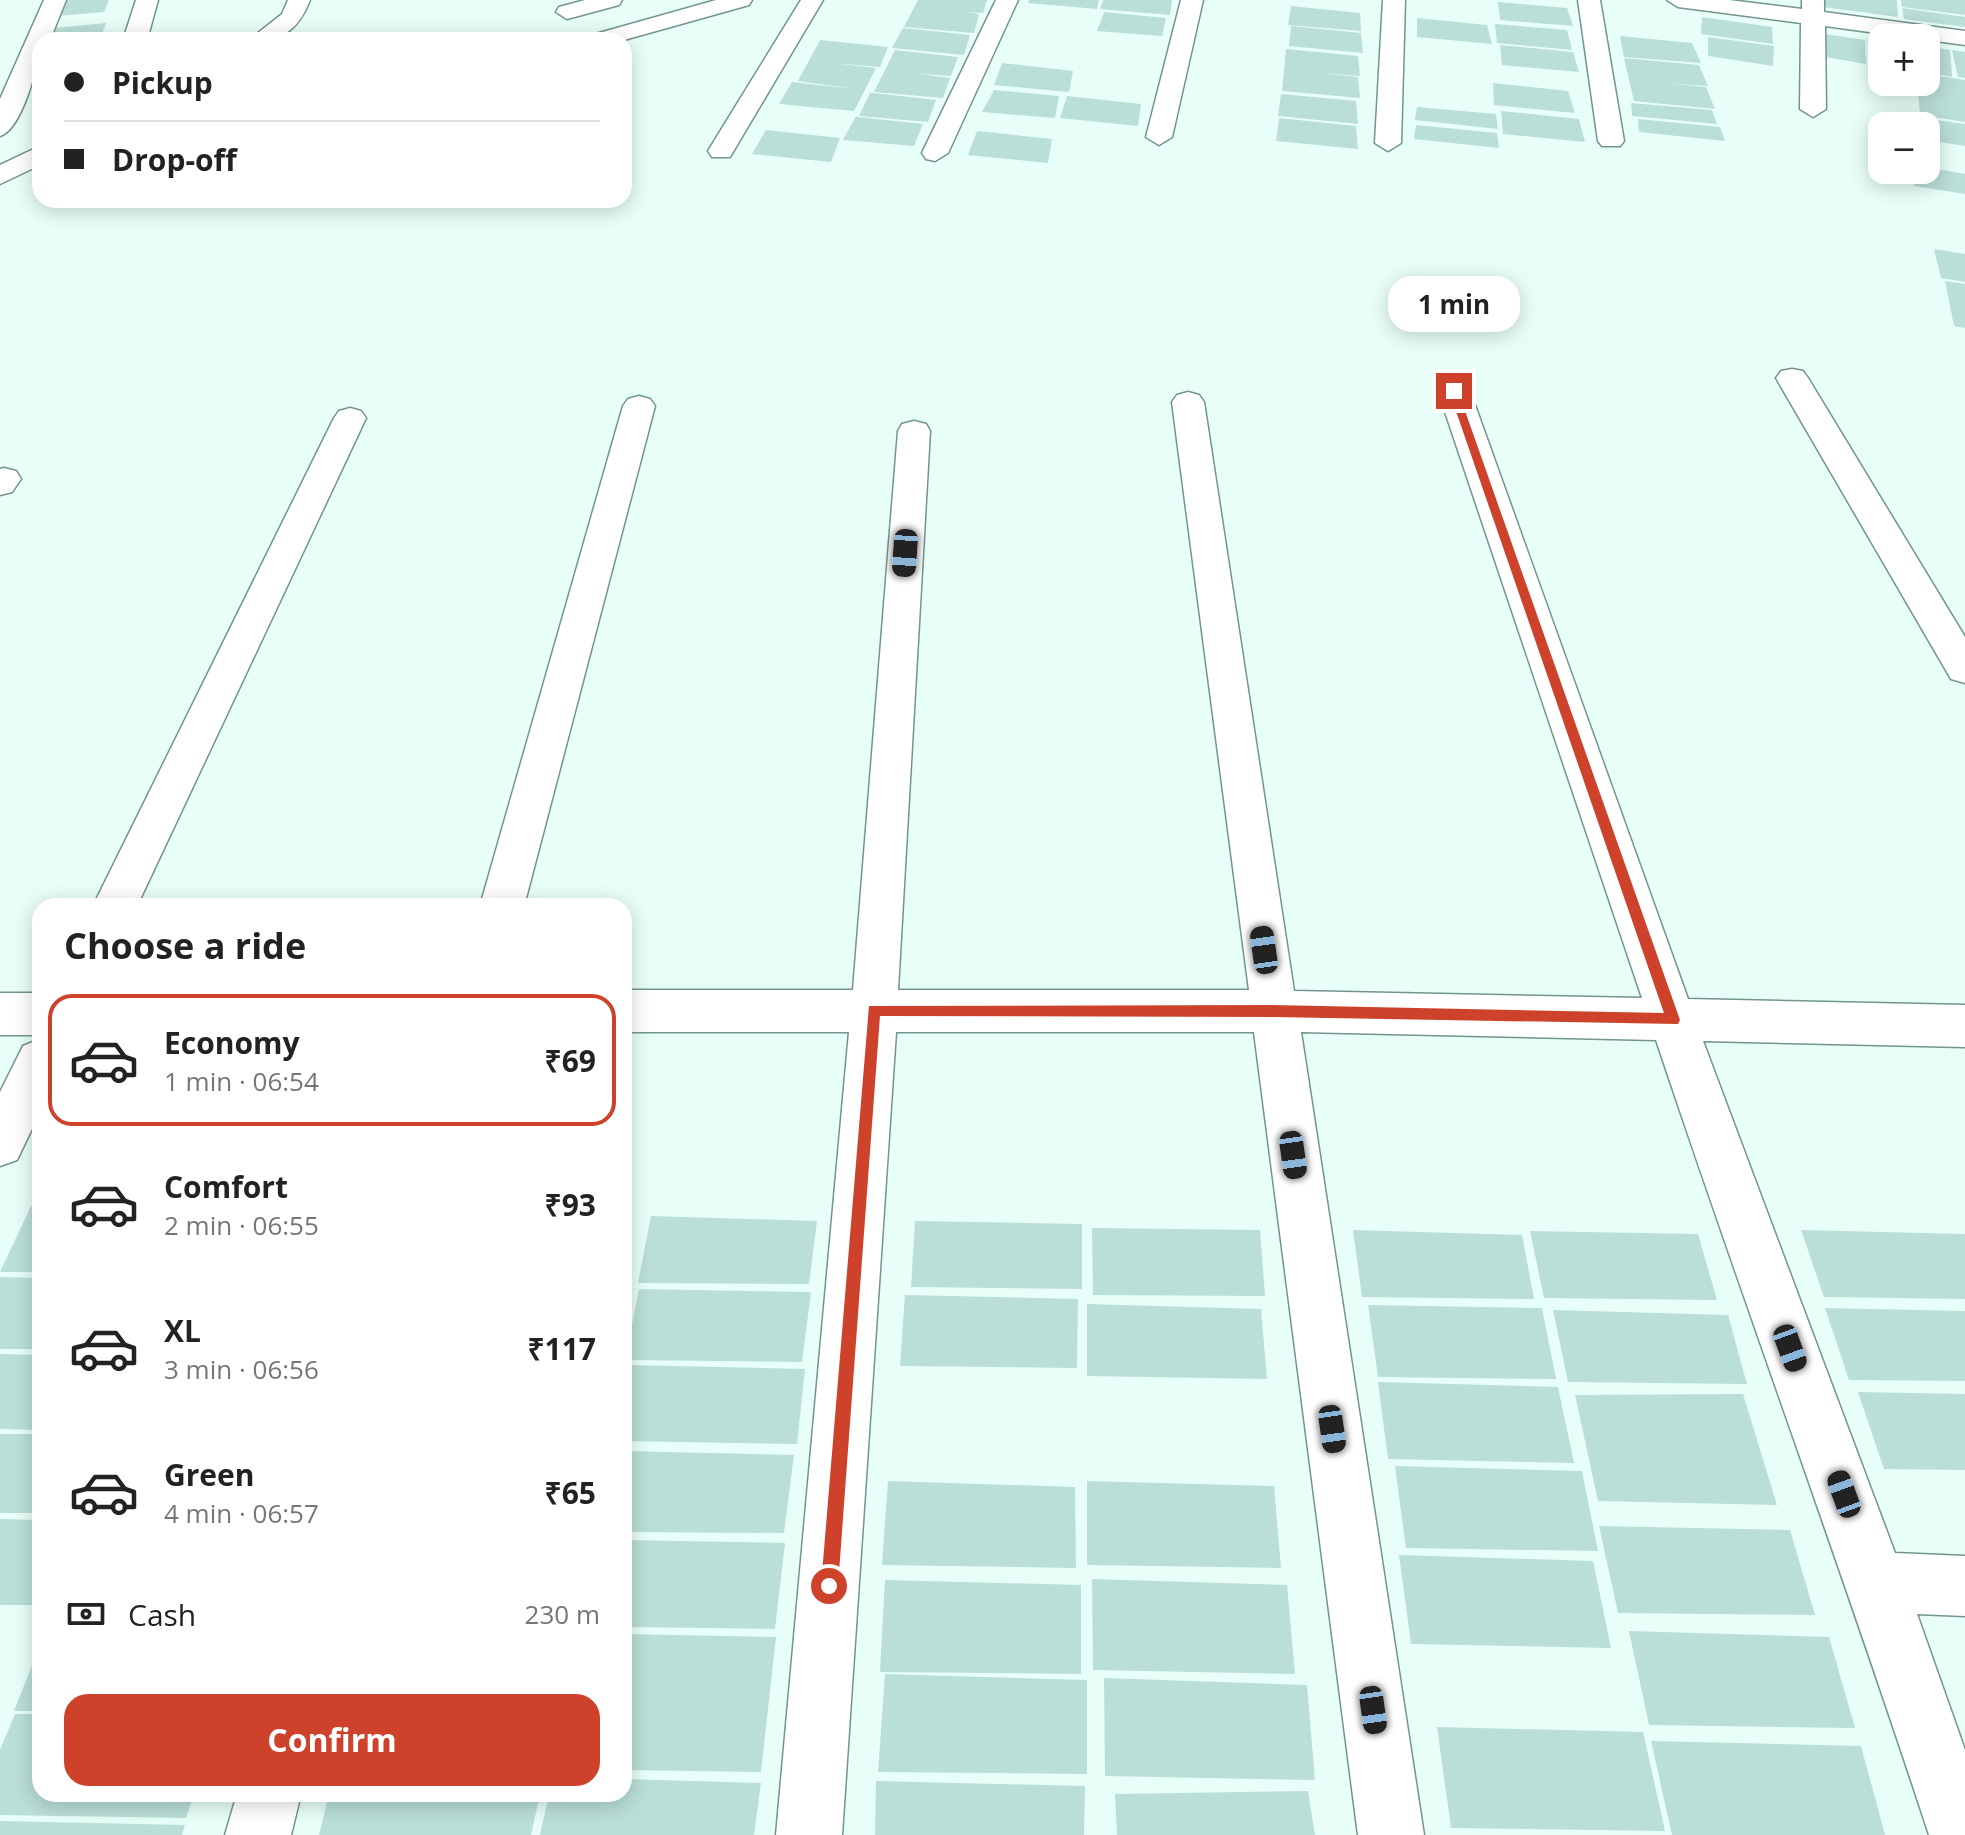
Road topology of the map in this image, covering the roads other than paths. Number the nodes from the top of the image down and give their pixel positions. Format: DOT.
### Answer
graph roads {
  1 [pos="55,0"];
  2 [pos="147,0"];
  3 [pos="299,0"];
  4 [pos="611,0"];
  5 [pos="741,0"];
  6 [pos="812,0"];
  7 [pos="1007,0"];
  8 [pos="1192,0"];
  9 [pos="1394,0"];
  10 [pos="1589,0"];
  11 [pos="1678,0"];
  12 [pos="677,8"];
  13 [pos="1813,8"];
  14 [pos="567,12"];
  15 [pos="41,32"];
  16 [pos="137,32"];
  17 [pos="272,32"];
  18 [pos="619,32"];
  19 [pos="1965,38"];
  20 [pos="32,54"];
  21 [pos="1813,109"];
  22 [pos="0,128"];
  23 [pos="1159,137"];
  24 [pos="1611,141"];
  25 [pos="1388,143"];
  26 [pos="721,151"];
  27 [pos="935,153"];
  28 [pos="32,158"];
  29 [pos="0,176"];
  30 [pos="1792,378"];
  31 [pos="1454,391"];
  32 [pos="1188,402"];
  33 [pos="639,406"];
  34 [pos="350,418"];
  35 [pos="914,431"];
  36 [pos="1965,669"];
  37 [pos="119,898"];
  38 [pos="504,898"];
  39 [pos="873,1010"];
  40 [pos="632,1011"];
  41 [pos="1272,1011"];
  42 [pos="0,1014"];
  43 [pos="32,1014"];
  44 [pos="1673,1020"];
  45 [pos="1965,1026"];
  46 [pos="32,1077"];
  47 [pos="0,1143"];
  48 [pos="1876,1582"];
  49 [pos="1965,1586"];
  50 [pos="267,1802"];
  51 [pos="258,1835"];
  52 [pos="809,1835"];
  53 [pos="1391,1835"];
  54 [pos="1962,1835"];
  1 -- 15 [label="street"];
  2 -- 16 [label="street"];
  3 -- 17 [label="street"];
  4 -- 14 [label="street"];
  5 -- 12 [label="street"];
  6 -- 26 [label="street"];
  7 -- 27 [label="street"];
  8 -- 23 [label="street"];
  9 -- 25 [label="street"];
  10 -- 24 [label="street"];
  11 -- 13 [label="street"];
  12 -- 18 [label="street"];
  13 -- 19 [label="street"];
  13 -- 21 [label="street"];
  20 -- 22 [label="street"];
  28 -- 29 [label="street"];
  30 -- 36 [label="street"];
  31 -- 44 [label="street"];
  32 -- 41 [label="street"];
  33 -- 38 [label="street"];
  34 -- 37 [label="street"];
  35 -- 39 [label="street"];
  39 -- 40 [label="street"];
  39 -- 41 [label="street"];
  39 -- 52 [label="street"];
  41 -- 44 [label="street"];
  41 -- 53 [label="street"];
  42 -- 43 [label="street"];
  44 -- 45 [label="street"];
  44 -- 48 [label="street"];
  46 -- 47 [label="street"];
  48 -- 49 [label="street"];
  48 -- 54 [label="street"];
  50 -- 51 [label="street"];
}
